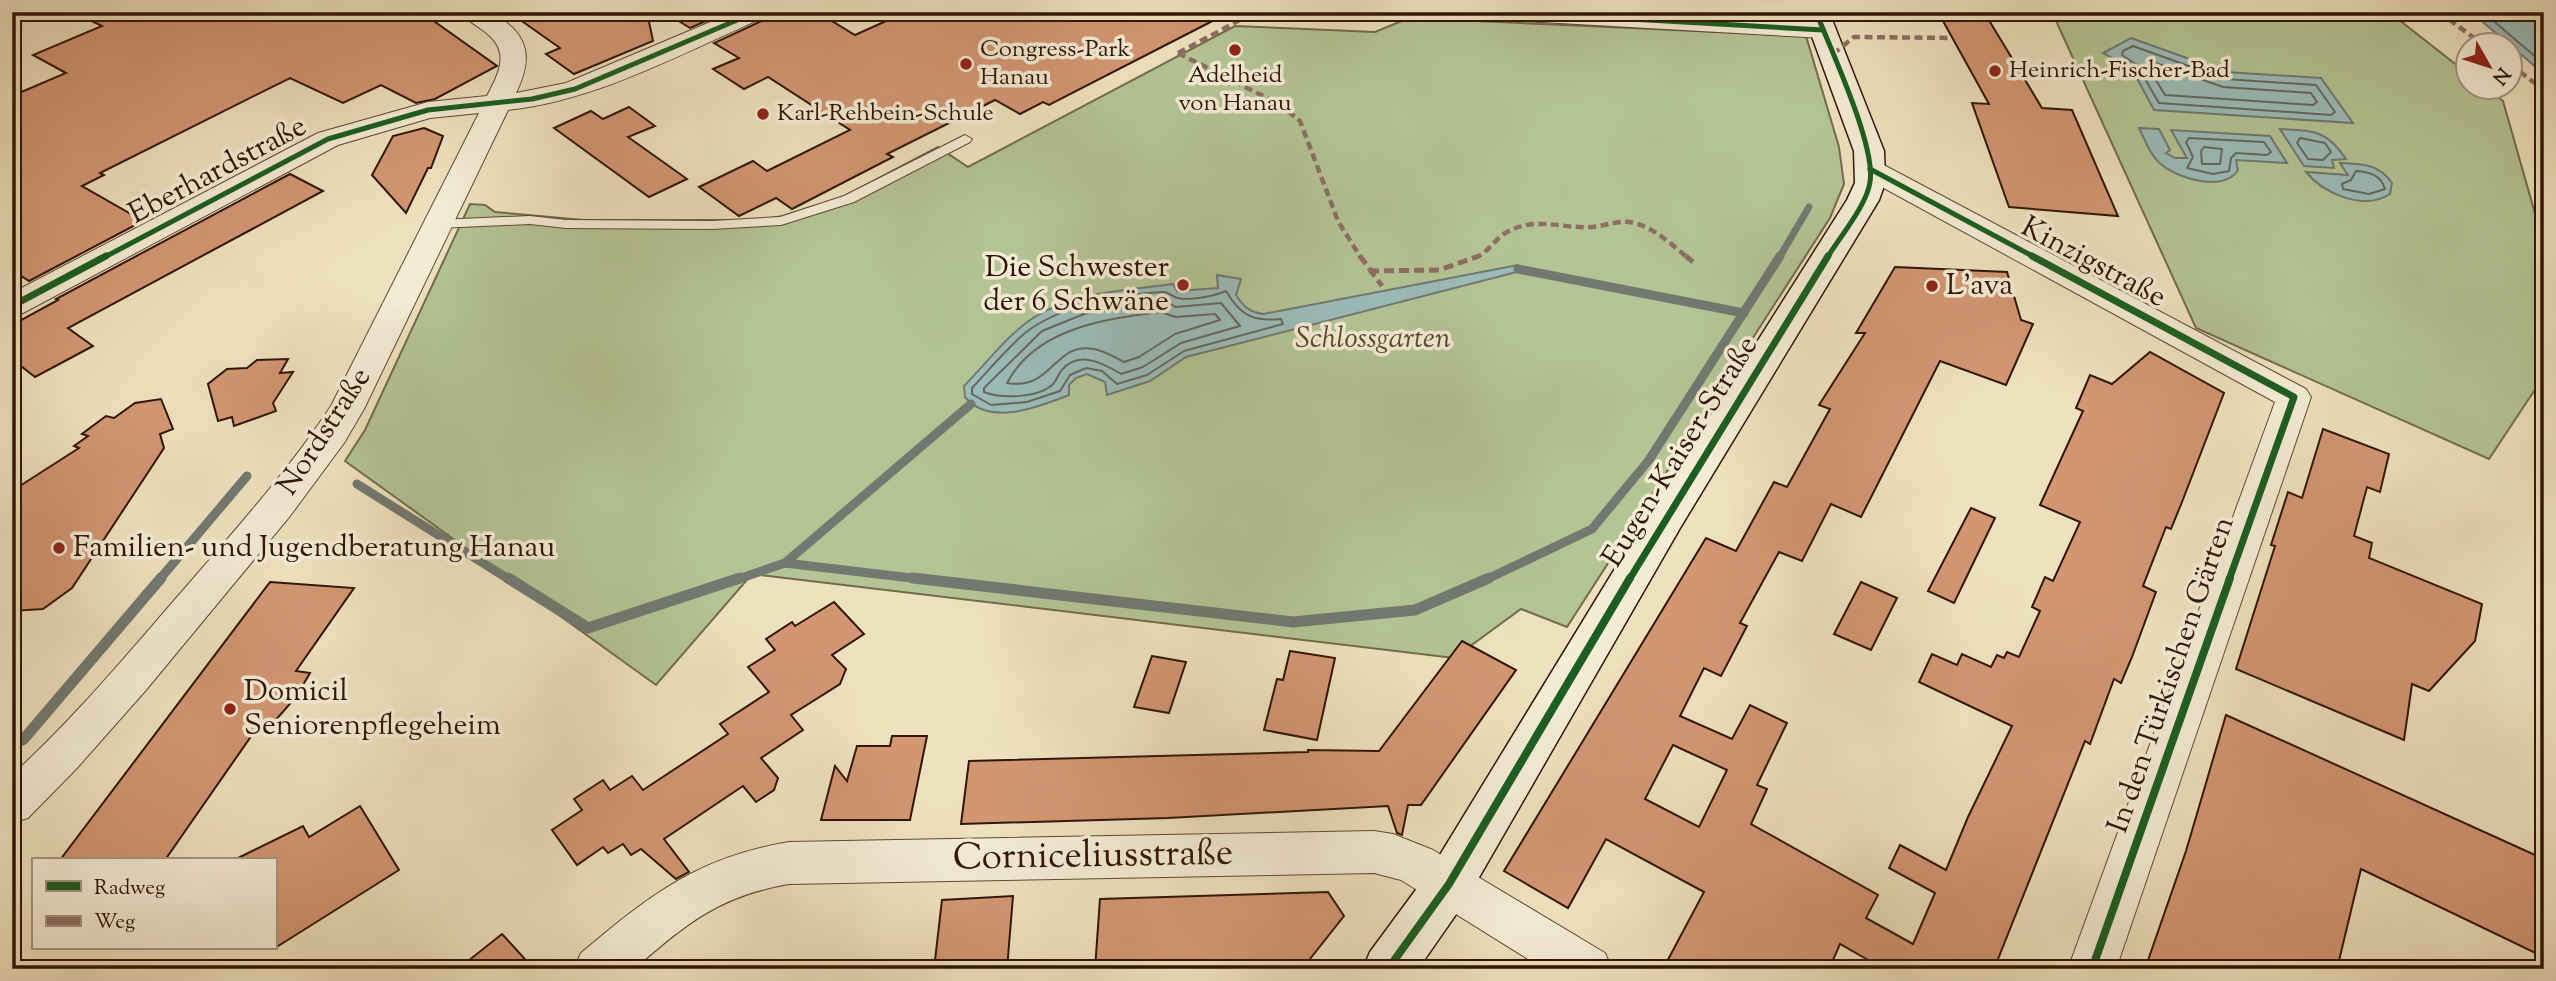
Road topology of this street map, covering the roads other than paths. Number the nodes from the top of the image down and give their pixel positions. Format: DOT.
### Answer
graph roads {
  1 [pos="472,12"];
  2 [pos="756,12"];
  3 [pos="1507,12"];
  4 [pos="1817,18"];
  5 [pos="498,101"];
  6 [pos="965,139"];
  7 [pos="1870,169"];
  8 [pos="439,224"];
  9 [pos="12,306"];
  10 [pos="2294,397"];
  11 [pos="12,804"];
  12 [pos="1449,884"];
  13 [pos="598,969"];
  14 [pos="1388,969"];
  15 [pos="1588,969"];
  16 [pos="2092,969"];
  1 -- 5 [label="street, Nordstraße"];
  2 -- 5 [label="street"];
  3 -- 4 [label="street"];
  4 -- 7 [label="main road, Eugen-Kaiser-Straße"];
  5 -- 8 [label="street, Nordstraße"];
  5 -- 9 [label="street, Eberhardstraße"];
  6 -- 8 [label="lane"];
  7 -- 10 [label="street, Kinzigstraße"];
  7 -- 12 [label="main road, Eugen-Kaiser-Straße"];
  8 -- 11 [label="street, Nordstraße"];
  10 -- 16 [label="street, In den Türkischen Gärten"];
  12 -- 13 [label="street, Corniceliusstraße"];
  12 -- 14 [label="main road, Eugen-Kaiser-Straße"];
  12 -- 15 [label="street, Corniceliusstraße"];
}
